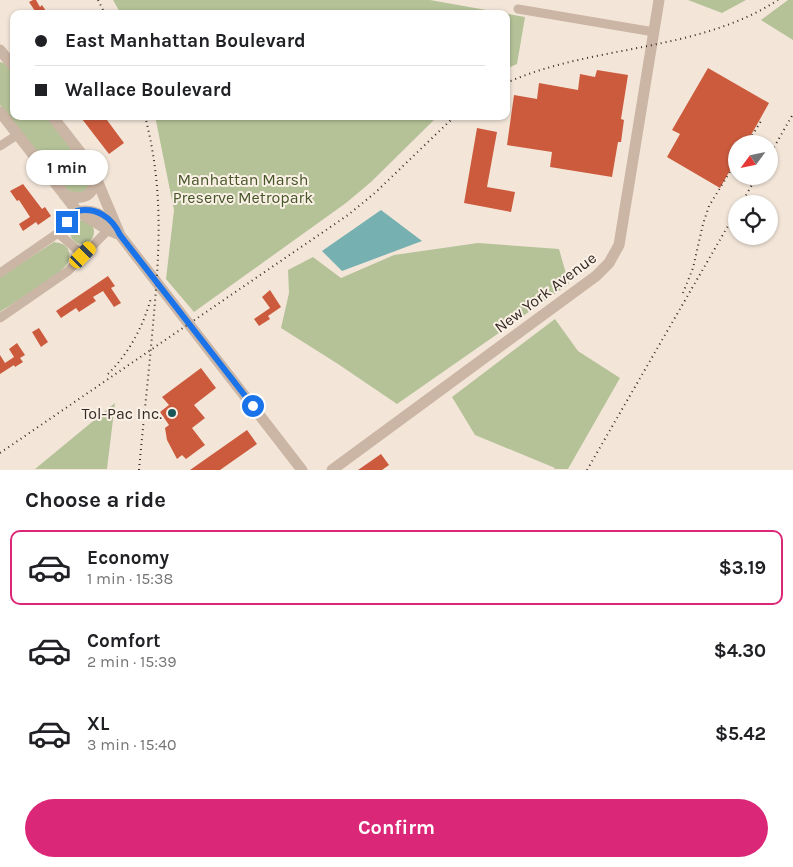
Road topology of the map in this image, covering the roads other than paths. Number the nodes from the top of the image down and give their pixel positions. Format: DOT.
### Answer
graph roads {
  1 [pos="659,0"];
  2 [pos="518,9"];
  3 [pos="654,32"];
  4 [pos="0,50"];
  5 [pos="10,62"];
  6 [pos="0,112"];
  7 [pos="55,120"];
  8 [pos="17,135"];
  9 [pos="0,146"];
  10 [pos="96,178"];
  11 [pos="64,195"];
  12 [pos="77,211"];
  13 [pos="114,231"];
  14 [pos="58,233"];
  15 [pos="83,255"];
  16 [pos="0,273"];
  17 [pos="0,318"];
  18 [pos="302,470"];
  19 [pos="332,470"];
  1 -- 3 [label="street, New York Avenue"];
  2 -- 3 [label="street"];
  3 -- 19 [label="street, New York Avenue"];
  4 -- 5 [label="street"];
  6 -- 8 [label="street"];
  7 -- 10 [label="street"];
  8 -- 9 [label="street"];
  8 -- 11 [label="street"];
  10 -- 11 [label="street"];
  10 -- 13 [label="street"];
  11 -- 12 [label="street"];
  12 -- 13 [label="street"];
  12 -- 14 [label="street"];
  13 -- 15 [label="street"];
  13 -- 18 [label="street"];
  14 -- 15 [label="street"];
  14 -- 16 [label="street"];
  15 -- 17 [label="street"];
}
